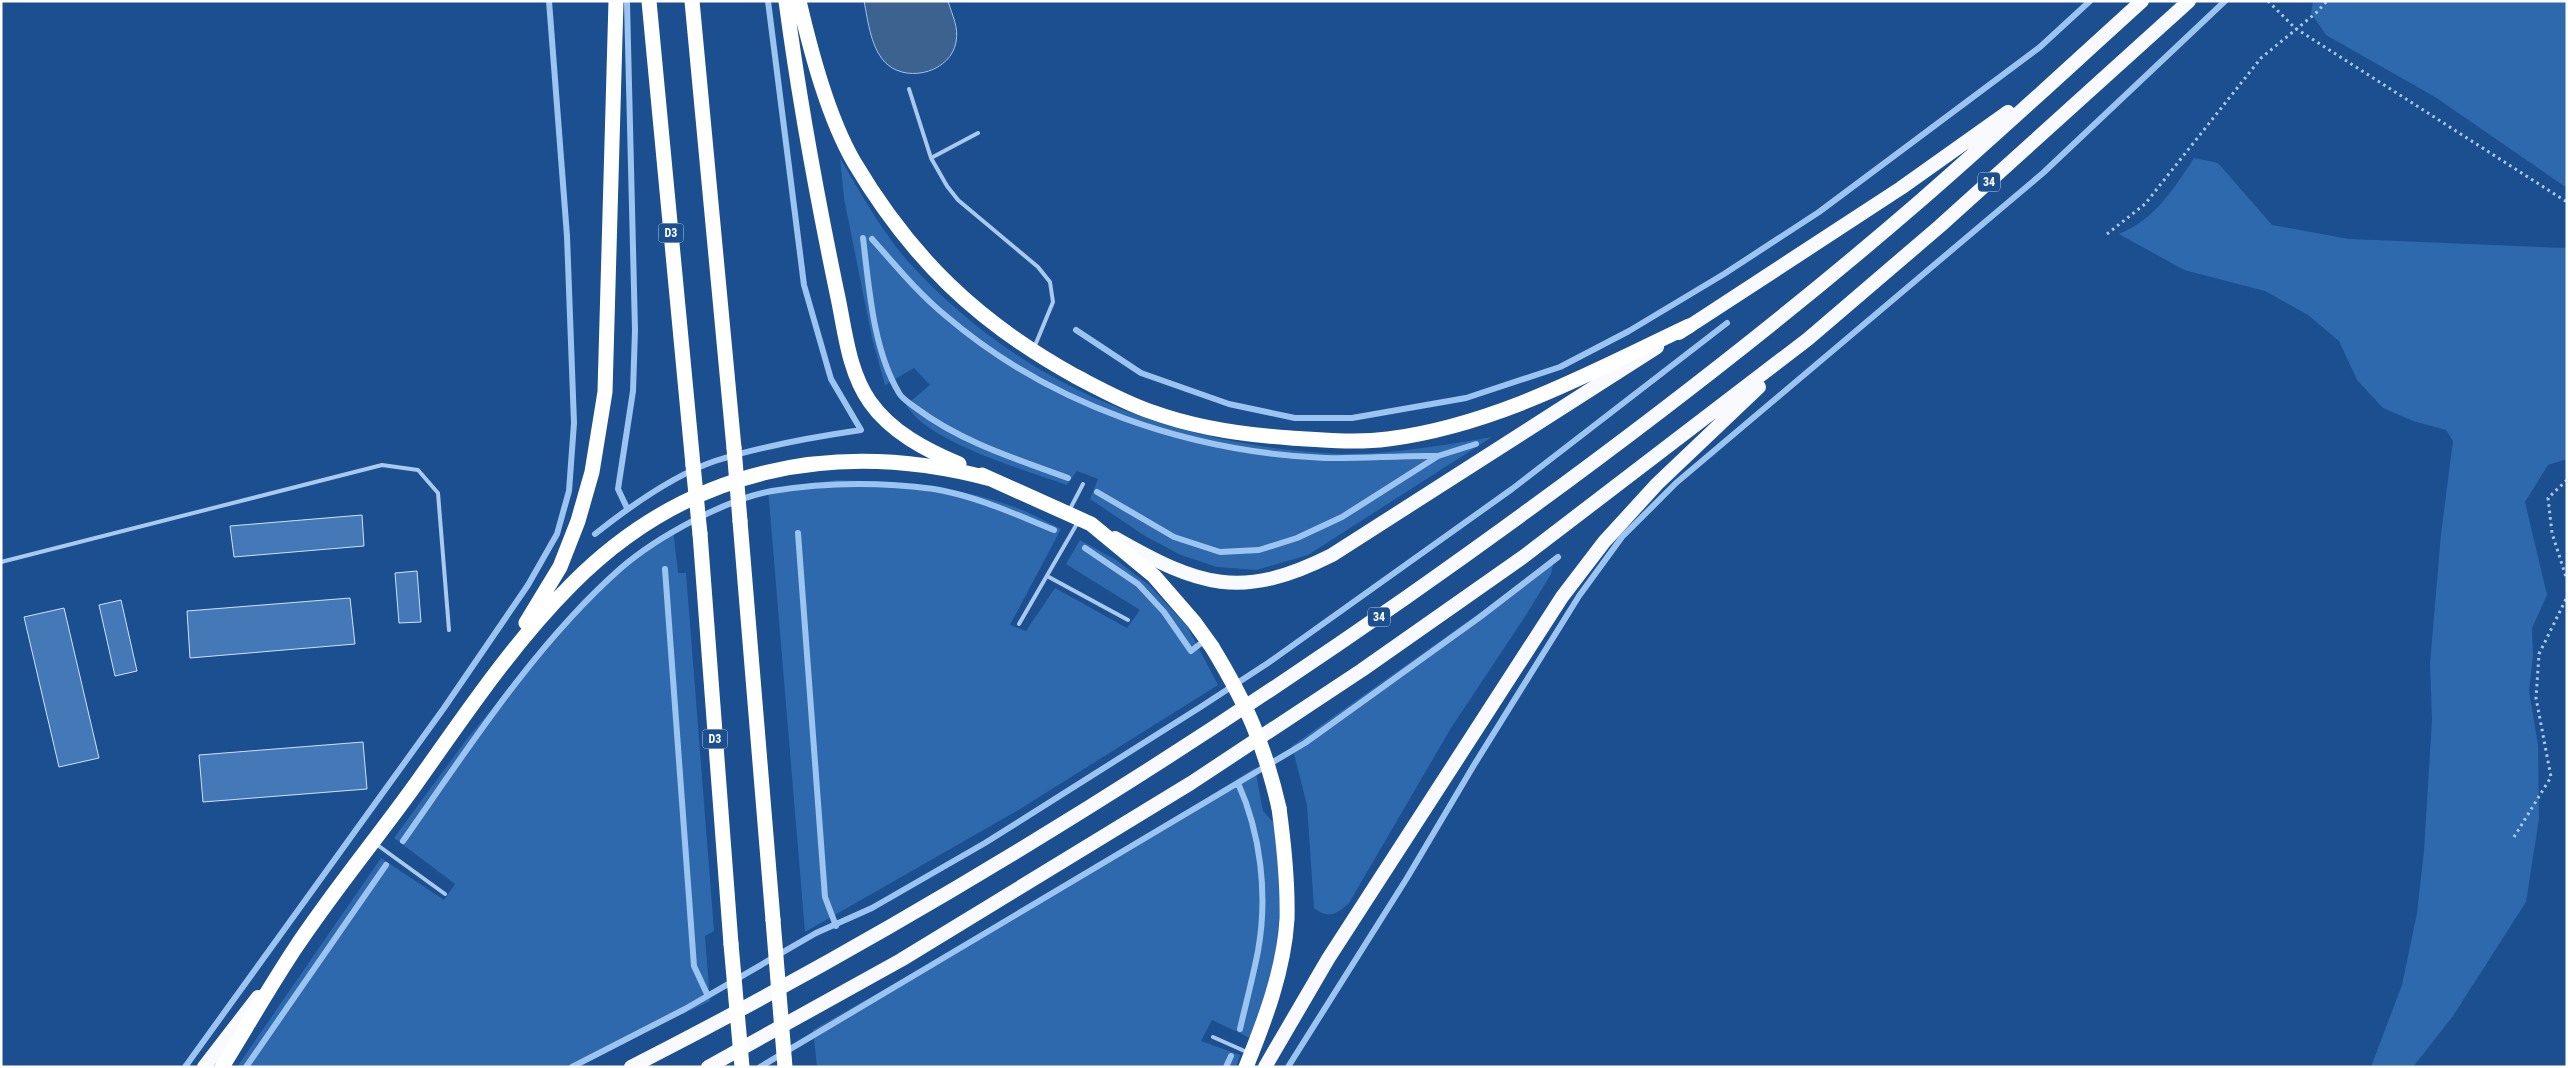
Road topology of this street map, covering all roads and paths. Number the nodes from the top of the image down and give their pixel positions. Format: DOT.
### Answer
graph roads {
  1 [pos="616,1"];
  2 [pos="648,1"];
  3 [pos="692,1"];
  4 [pos="786,1"];
  5 [pos="799,1"];
  6 [pos="2142,1"];
  7 [pos="2188,1"];
  8 [pos="2268,1"];
  9 [pos="2327,1"];
  10 [pos="2295,28"];
  11 [pos="2062,74"];
  12 [pos="909,89"];
  13 [pos="978,133"];
  14 [pos="931,158"];
  15 [pos="2567,202"];
  16 [pos="2107,234"];
  17 [pos="1690,326"];
  18 [pos="1808,339"];
  19 [pos="1032,352"];
  20 [pos="991,479"];
  21 [pos="2567,480"];
  22 [pos="1083,484"];
  23 [pos="1080,519"];
  24 [pos="1,562"];
  25 [pos="1047,576"];
  26 [pos="2567,580"];
  27 [pos="2567,597"];
  28 [pos="1128,620"];
  29 [pos="1019,624"];
  30 [pos="449,630"];
  31 [pos="486,686"];
  32 [pos="2514,837"];
  33 [pos="374,843"];
  34 [pos="445,894"];
  35 [pos="295,949"];
  36 [pos="1213,1037"];
  37 [pos="1248,1060"];
  38 [pos="204,1067"];
  39 [pos="222,1067"];
  40 [pos="631,1067"];
  41 [pos="708,1067"];
  42 [pos="742,1067"];
  43 [pos="785,1067"];
  44 [pos="1265,1067"];
  1 -- 31 [label="highway"];
  2 -- 42 [label="highway, D3, bridge"];
  3 -- 43 [label="highway, bridge"];
  4 -- 20 [label="highway"];
  5 -- 19 [label="highway"];
  6 -- 11 [label="highway, 34"];
  7 -- 18 [label="highway, 34"];
  8 -- 10 [label="path"];
  9 -- 10 [label="path"];
  10 -- 15 [label="path"];
  10 -- 16 [label="path"];
  11 -- 17 [label="highway"];
  11 -- 40 [label="highway, 34"];
  12 -- 14 [label="lane"];
  13 -- 14 [label="lane"];
  14 -- 19 [label="lane"];
  17 -- 19 [label="highway"];
  17 -- 23 [label="highway"];
  18 -- 41 [label="highway, 34"];
  18 -- 44 [label="highway"];
  20 -- 23 [label="highway"];
  20 -- 31 [label="highway"];
  21 -- 26 [label="path"];
  22 -- 23 [label="lane"];
  23 -- 25 [label="lane"];
  23 -- 37 [label="highway, bridge"];
  24 -- 30 [label="lane"];
  25 -- 28 [label="lane"];
  25 -- 29 [label="lane"];
  27 -- 32 [label="path"];
  31 -- 33 [label="highway"];
  33 -- 34 [label="lane"];
  33 -- 35 [label="highway"];
  35 -- 38 [label="highway"];
  35 -- 39 [label="highway"];
  36 -- 37 [label="lane"];
}
